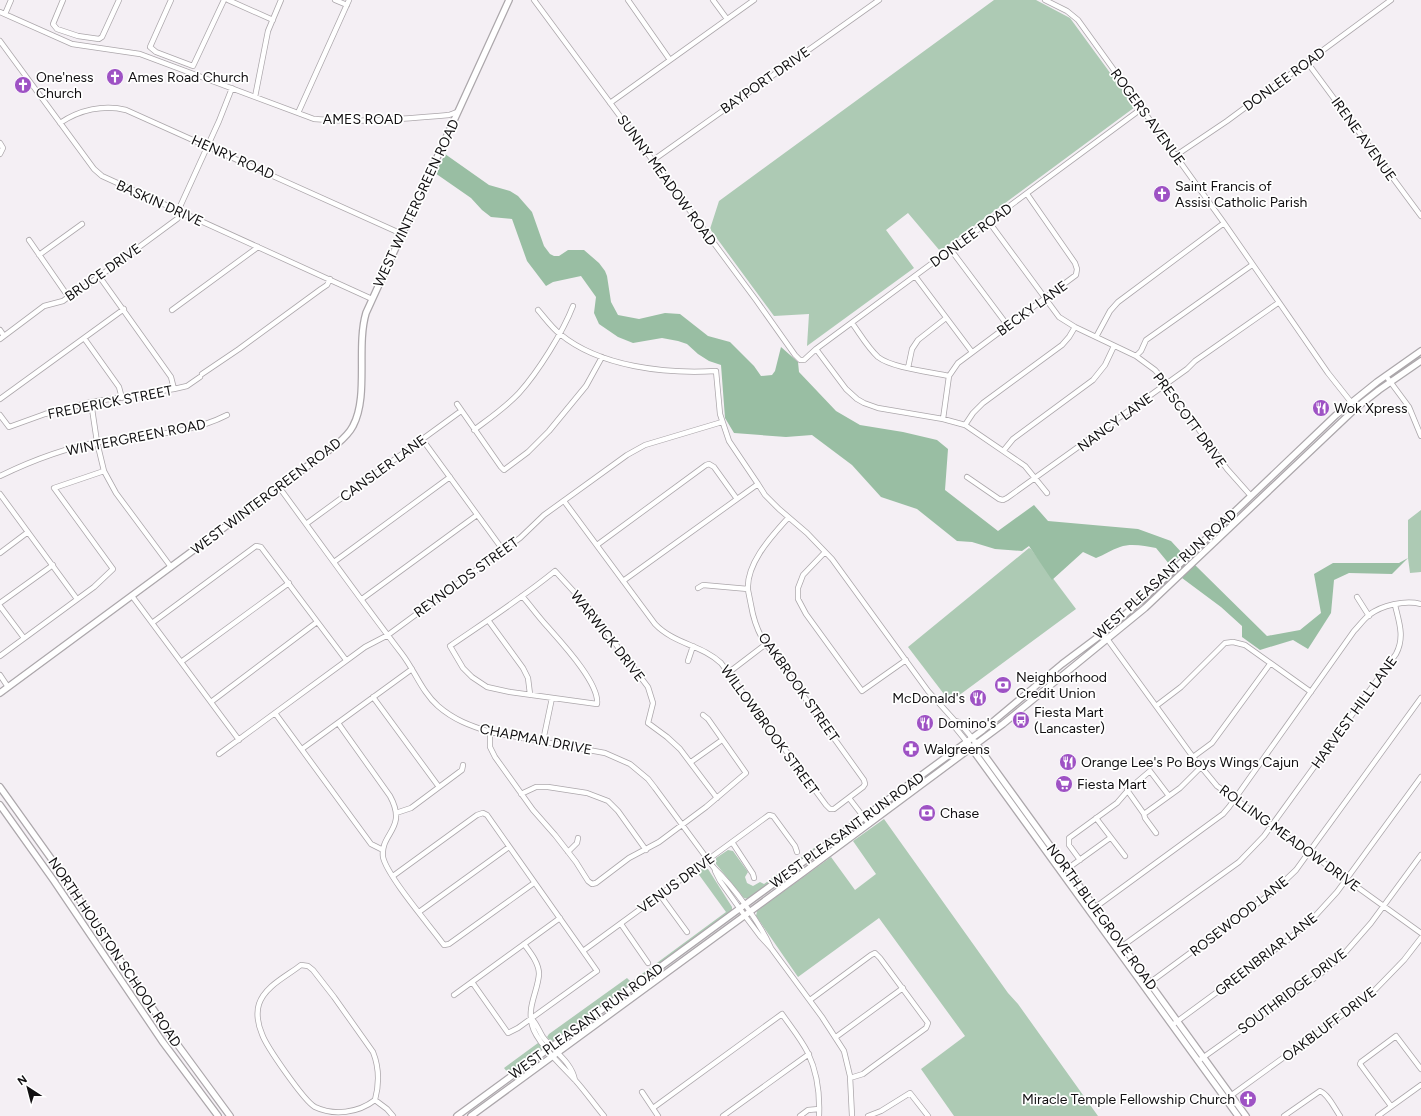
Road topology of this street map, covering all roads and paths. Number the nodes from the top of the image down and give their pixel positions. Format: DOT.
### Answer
graph roads {
  1 [pos="11,0"];
  2 [pos="63,0"];
  3 [pos="119,0"];
  4 [pos="171,0"];
  5 [pos="224,0"];
  6 [pos="228,0"];
  7 [pos="281,0"];
  8 [pos="335,0"];
  9 [pos="349,0"];
  10 [pos="509,0"];
  11 [pos="534,0"];
  12 [pos="628,0"];
  13 [pos="713,0"];
  14 [pos="754,0"];
  15 [pos="879,0"];
  16 [pos="1046,0"];
  17 [pos="1391,0"];
  18 [pos="347,5"];
  19 [pos="3,13"];
  20 [pos="727,19"];
  21 [pos="273,20"];
  22 [pos="0,41"];
  23 [pos="670,60"];
  24 [pos="1307,62"];
  25 [pos="232,88"];
  26 [pos="255,96"];
  27 [pos="610,103"];
  28 [pos="1141,109"];
  29 [pos="458,112"];
  30 [pos="298,113"];
  31 [pos="60,123"];
  32 [pos="2,146"];
  33 [pos="207,146"];
  34 [pos="0,154"];
  35 [pos="1175,156"];
  36 [pos="652,161"];
  37 [pos="1026,194"];
  38 [pos="180,212"];
  39 [pos="1421,216"];
  40 [pos="989,222"];
  41 [pos="1224,223"];
  42 [pos="82,224"];
  43 [pos="402,234"];
  44 [pos="29,240"];
  45 [pos="258,247"];
  46 [pos="951,250"];
  47 [pos="40,255"];
  48 [pos="1252,265"];
  49 [pos="99,276"];
  50 [pos="915,276"];
  51 [pos="330,279"];
  52 [pos="71,295"];
  53 [pos="1045,298"];
  54 [pos="372,300"];
  55 [pos="1278,303"];
  56 [pos="572,306"];
  57 [pos="124,309"];
  58 [pos="172,310"];
  59 [pos="538,310"];
  60 [pos="946,318"];
  61 [pos="852,323"];
  62 [pos="1008,326"];
  63 [pos="1074,327"];
  64 [pos="0,330"];
  65 [pos="559,334"];
  66 [pos="2,337"];
  67 [pos="1096,337"];
  68 [pos="84,338"];
  69 [pos="1114,346"];
  70 [pos="816,349"];
  71 [pos="1421,351"];
  72 [pos="972,352"];
  73 [pos="1136,356"];
  74 [pos="602,357"];
  75 [pos="800,360"];
  76 [pos="1421,361"];
  77 [pos="908,368"];
  78 [pos="949,376"];
  79 [pos="1386,376"];
  80 [pos="1391,382"];
  81 [pos="1166,384"];
  82 [pos="174,389"];
  83 [pos="122,398"];
  84 [pos="0,399"];
  85 [pos="91,402"];
  86 [pos="1351,402"];
  87 [pos="457,404"];
  88 [pos="1356,408"];
  89 [pos="461,411"];
  90 [pos="0,414"];
  91 [pos="227,415"];
  92 [pos="943,419"];
  93 [pos="722,422"];
  94 [pos="1419,423"];
  95 [pos="965,425"];
  96 [pos="474,430"];
  97 [pos="1421,436"];
  98 [pos="422,439"];
  99 [pos="97,442"];
  100 [pos="1302,447"];
  101 [pos="1004,450"];
  102 [pos="1308,453"];
  103 [pos="104,471"];
  104 [pos="0,476"];
  105 [pos="450,477"];
  106 [pos="968,477"];
  107 [pos="1036,478"];
  108 [pos="758,484"];
  109 [pos="279,487"];
  110 [pos="1047,493"];
  111 [pos="0,494"];
  112 [pos="1251,496"];
  113 [pos="737,499"];
  114 [pos="564,501"];
  115 [pos="6,502"];
  116 [pos="1257,502"];
  117 [pos="0,505"];
  118 [pos="478,515"];
  119 [pos="788,518"];
  120 [pos="306,524"];
  121 [pos="28,532"];
  122 [pos="1204,540"];
  123 [pos="597,545"];
  124 [pos="1210,546"];
  125 [pos="503,550"];
  126 [pos="826,552"];
  127 [pos="0,553"];
  128 [pos="334,562"];
  129 [pos="53,565"];
  130 [pos="171,567"];
  131 [pos="623,581"];
  132 [pos="289,583"];
  133 [pos="698,588"];
  134 [pos="748,589"];
  135 [pos="132,596"];
  136 [pos="522,596"];
  137 [pos="1357,597"];
  138 [pos="77,599"];
  139 [pos="362,600"];
  140 [pos="0,603"];
  141 [pos="1421,604"];
  142 [pos="1395,605"];
  143 [pos="0,606"];
  144 [pos="1368,616"];
  145 [pos="488,620"];
  146 [pos="317,622"];
  147 [pos="152,623"];
  148 [pos="1102,634"];
  149 [pos="388,635"];
  150 [pos="24,638"];
  151 [pos="1108,640"];
  152 [pos="766,644"];
  153 [pos="693,646"];
  154 [pos="0,656"];
  155 [pos="346,660"];
  156 [pos="906,660"];
  157 [pos="688,661"];
  158 [pos="181,662"];
  159 [pos="1270,664"];
  160 [pos="412,669"];
  161 [pos="728,673"];
  162 [pos="0,675"];
  163 [pos="8,687"];
  164 [pos="1311,692"];
  165 [pos="0,693"];
  166 [pos="530,694"];
  167 [pos="373,697"];
  168 [pos="1022,697"];
  169 [pos="552,698"];
  170 [pos="1421,698"];
  171 [pos="211,702"];
  172 [pos="1028,705"];
  173 [pos="1156,706"];
  174 [pos="275,713"];
  175 [pos="703,715"];
  176 [pos="338,723"];
  177 [pos="490,732"];
  178 [pos="238,740"];
  179 [pos="722,740"];
  180 [pos="969,740"];
  181 [pos="543,742"];
  182 [pos="974,746"];
  183 [pos="302,749"];
  184 [pos="219,754"];
  185 [pos="1193,757"];
  186 [pos="691,762"];
  187 [pos="463,765"];
  188 [pos="1201,767"];
  189 [pos="1421,777"];
  190 [pos="918,778"];
  191 [pos="923,785"];
  192 [pos="439,787"];
  193 [pos="0,788"];
  194 [pos="1127,790"];
  195 [pos="521,794"];
  196 [pos="1169,796"];
  197 [pos="717,798"];
  198 [pos="849,798"];
  199 [pos="1235,798"];
  200 [pos="1014,801"];
  201 [pos="0,805"];
  202 [pos="18,812"];
  203 [pos="396,813"];
  204 [pos="1144,814"];
  205 [pos="864,817"];
  206 [pos="9,818"];
  207 [pos="1096,818"];
  208 [pos="869,824"];
  209 [pos="682,825"];
  210 [pos="1272,825"];
  211 [pos="1156,833"];
  212 [pos="578,838"];
  213 [pos="1110,838"];
  214 [pos="732,842"];
  215 [pos="826,845"];
  216 [pos="509,847"];
  217 [pos="383,850"];
  218 [pos="646,850"];
  219 [pos="568,852"];
  220 [pos="797,852"];
  221 [pos="832,852"];
  222 [pos="1309,852"];
  223 [pos="1421,855"];
  224 [pos="1125,856"];
  225 [pos="708,860"];
  226 [pos="1080,860"];
  227 [pos="1067,869"];
  228 [pos="393,876"];
  229 [pos="754,878"];
  230 [pos="1347,879"];
  231 [pos="534,883"];
  232 [pos="660,895"];
  233 [pos="83,905"];
  234 [pos="1384,906"];
  235 [pos="742,907"];
  236 [pos="1093,909"];
  237 [pos="74,912"];
  238 [pos="419,912"];
  239 [pos="747,914"];
  240 [pos="560,918"];
  241 [pos="621,924"];
  242 [pos="687,932"];
  243 [pos="1421,933"];
  244 [pos="1421,938"];
  245 [pos="524,944"];
  246 [pos="689,946"];
  247 [pos="1120,948"];
  248 [pos="583,951"];
  249 [pos="694,953"];
  250 [pos="648,963"];
  251 [pos="472,982"];
  252 [pos="1147,985"];
  253 [pos="903,988"];
  254 [pos="454,995"];
  255 [pos="810,1000"];
  256 [pos="153,1008"];
  257 [pos="143,1014"];
  258 [pos="531,1019"];
  259 [pos="1175,1023"];
  260 [pos="836,1037"];
  261 [pos="549,1048"];
  262 [pos="558,1052"];
  263 [pos="808,1054"];
  264 [pos="553,1056"];
  265 [pos="1201,1059"];
  266 [pos="1421,1068"];
  267 [pos="850,1078"];
  268 [pos="575,1080"];
  269 [pos="1421,1085"];
  270 [pos="642,1092"];
  271 [pos="1229,1098"];
  272 [pos="217,1099"];
  273 [pos="375,1100"];
  274 [pos="210,1104"];
  275 [pos="1391,1106"];
  276 [pos="653,1108"];
  277 [pos="819,1109"];
  278 [pos="218,1116"];
  279 [pos="230,1116"];
  280 [pos="393,1116"];
  281 [pos="457,1116"];
  282 [pos="471,1116"];
  283 [pos="604,1116"];
  284 [pos="658,1116"];
  285 [pos="723,1116"];
  286 [pos="800,1116"];
  287 [pos="819,1116"];
  288 [pos="852,1116"];
  289 [pos="868,1116"];
  290 [pos="928,1116"];
  291 [pos="1238,1116"];
  292 [pos="1246,1116"];
  293 [pos="1284,1116"];
  294 [pos="1340,1116"];
  295 [pos="1378,1116"];
  1 -- 19 [label="street"];
  2 -- 3 [label="street"];
  4 -- 5 [label="street"];
  6 -- 21 [label="street"];
  7 -- 21 [label="street"];
  8 -- 18 [label="street"];
  9 -- 18 [label="street"];
  10 -- 29 [label="main road, WEST WINTERGREEN ROAD"];
  11 -- 27 [label="street, SUNNY MEADOW ROAD"];
  12 -- 23 [label="street"];
  13 -- 20 [label="street"];
  14 -- 20 [label="street"];
  15 -- 36 [label="street, BAYPORT DRIVE"];
  16 -- 28 [label="street, ROGERS AVENUE"];
  17 -- 24 [label="street, DONLEE ROAD"];
  18 -- 30 [label="street"];
  19 -- 25 [label="street, AMES ROAD"];
  20 -- 23 [label="street"];
  21 -- 26 [label="street"];
  22 -- 31 [label="street, BASKIN DRIVE"];
  23 -- 27 [label="street"];
  24 -- 35 [label="street, DONLEE ROAD"];
  24 -- 39 [label="street, IRENE AVENUE"];
  25 -- 26 [label="street, AMES ROAD"];
  25 -- 33 [label="street, BRUCE DRIVE"];
  26 -- 30 [label="street, AMES ROAD"];
  27 -- 36 [label="street, SUNNY MEADOW ROAD"];
  28 -- 35 [label="street, ROGERS AVENUE"];
  28 -- 37 [label="street, DONLEE ROAD"];
  29 -- 30 [label="street, AMES ROAD"];
  29 -- 43 [label="main road, WEST WINTERGREEN ROAD"];
  31 -- 33 [label="street, HENRY ROAD"];
  31 -- 38 [label="street, BASKIN DRIVE"];
  32 -- 34 [label="street"];
  33 -- 38 [label="street, BRUCE DRIVE"];
  33 -- 43 [label="street, HENRY ROAD"];
  35 -- 41 [label="street, ROGERS AVENUE"];
  36 -- 75 [label="street, SUNNY MEADOW ROAD"];
  37 -- 40 [label="street, DONLEE ROAD"];
  37 -- 53 [label="street, BECKY LANE"];
  38 -- 45 [label="street, BASKIN DRIVE"];
  38 -- 49 [label="street, BRUCE DRIVE"];
  40 -- 46 [label="street, DONLEE ROAD"];
  40 -- 53 [label="street, PRESCOTT DRIVE"];
  41 -- 48 [label="street, ROGERS AVENUE"];
  41 -- 67 [label="street"];
  42 -- 47 [label="street"];
  43 -- 54 [label="main road, WEST WINTERGREEN ROAD"];
  44 -- 47 [label="street"];
  45 -- 51 [label="street, BASKIN DRIVE"];
  45 -- 58 [label="street"];
  46 -- 50 [label="street, DONLEE ROAD"];
  46 -- 62 [label="street"];
  47 -- 52 [label="street"];
  48 -- 55 [label="street, ROGERS AVENUE"];
  48 -- 73 [label="street"];
  49 -- 52 [label="street, BRUCE DRIVE"];
  49 -- 57 [label="street"];
  50 -- 60 [label="street"];
  50 -- 61 [label="street, DONLEE ROAD"];
  51 -- 54 [label="street, BASKIN DRIVE"];
  51 -- 82 [label="street, FREDERICK STREET"];
  52 -- 66 [label="street, BRUCE DRIVE"];
  53 -- 62 [label="street, BECKY LANE"];
  53 -- 63 [label="street, PRESCOTT DRIVE"];
  54 -- 109 [label="main road, WEST WINTERGREEN ROAD"];
  55 -- 81 [label="street, NANCY LANE"];
  55 -- 86 [label="street, ROGERS AVENUE"];
  56 -- 65 [label="street"];
  57 -- 68 [label="street"];
  57 -- 82 [label="street"];
  59 -- 65 [label="street"];
  60 -- 72 [label="street"];
  60 -- 77 [label="street"];
  61 -- 70 [label="street, DONLEE ROAD"];
  61 -- 77 [label="street"];
  62 -- 72 [label="street, BECKY LANE"];
  63 -- 67 [label="street, PRESCOTT DRIVE"];
  63 -- 95 [label="street"];
  64 -- 66 [label="street"];
  65 -- 74 [label="street"];
  65 -- 96 [label="street"];
  67 -- 69 [label="street, PRESCOTT DRIVE"];
  68 -- 83 [label="street"];
  68 -- 84 [label="street"];
  69 -- 73 [label="street, PRESCOTT DRIVE"];
  69 -- 101 [label="street"];
  70 -- 75 [label="street, DONLEE ROAD"];
  70 -- 92 [label="street"];
  71 -- 79 [label="main road, WEST PLEASANT RUN ROAD"];
  72 -- 78 [label="street, BECKY LANE"];
  73 -- 81 [label="street, PRESCOTT DRIVE"];
  74 -- 93 [label="street"];
  74 -- 96 [label="street"];
  76 -- 80 [label="main road, WEST PLEASANT RUN ROAD"];
  77 -- 78 [label="street"];
  78 -- 92 [label="street"];
  79 -- 80 [label="street"];
  79 -- 86 [label="main road, WEST PLEASANT RUN ROAD"];
  80 -- 88 [label="main road, WEST PLEASANT RUN ROAD"];
  80 -- 94 [label="street"];
  81 -- 107 [label="street, NANCY LANE"];
  81 -- 112 [label="street, PRESCOTT DRIVE"];
  82 -- 83 [label="street, FREDERICK STREET"];
  83 -- 85 [label="street, FREDERICK STREET"];
  85 -- 90 [label="street, FREDERICK STREET"];
  85 -- 99 [label="street"];
  86 -- 88 [label="main road"];
  86 -- 100 [label="main road, WEST PLEASANT RUN ROAD"];
  87 -- 89 [label="street"];
  88 -- 102 [label="main road, WEST PLEASANT RUN ROAD"];
  89 -- 96 [label="street"];
  89 -- 98 [label="street, CANSLER LANE"];
  91 -- 99 [label="street, WINTERGREEN ROAD"];
  92 -- 95 [label="street"];
  93 -- 108 [label="street, NORTH BLUEGROVE ROAD"];
  93 -- 114 [label="street, REYNOLDS STREET"];
  94 -- 97 [label="street"];
  95 -- 101 [label="street"];
  98 -- 105 [label="street"];
  98 -- 120 [label="street, CANSLER LANE"];
  99 -- 103 [label="street"];
  99 -- 104 [label="street, WINTERGREEN ROAD"];
  100 -- 102 [label="main road"];
  100 -- 112 [label="main road, WEST PLEASANT RUN ROAD"];
  101 -- 107 [label="street"];
  102 -- 116 [label="main road, WEST PLEASANT RUN ROAD"];
  103 -- 130 [label="street"];
  103 -- 138 [label="street"];
  105 -- 118 [label="street"];
  105 -- 128 [label="street"];
  106 -- 107 [label="street, NANCY LANE"];
  107 -- 110 [label="street"];
  108 -- 113 [label="street"];
  108 -- 119 [label="street, NORTH BLUEGROVE ROAD"];
  109 -- 120 [label="street, CHAPMAN DRIVE"];
  109 -- 130 [label="main road, WEST WINTERGREEN ROAD"];
  111 -- 115 [label="street"];
  112 -- 116 [label="main road"];
  112 -- 122 [label="main road, WEST PLEASANT RUN ROAD"];
  113 -- 123 [label="street"];
  113 -- 131 [label="street"];
  114 -- 123 [label="street, WILLOWBROOK STREET"];
  114 -- 125 [label="street, REYNOLDS STREET"];
  115 -- 117 [label="street"];
  115 -- 121 [label="street"];
  116 -- 124 [label="main road, WEST PLEASANT RUN ROAD"];
  118 -- 125 [label="street"];
  118 -- 139 [label="street"];
  119 -- 126 [label="street, NORTH BLUEGROVE ROAD"];
  119 -- 134 [label="street, OAKBROOK STREET"];
  120 -- 128 [label="street, CHAPMAN DRIVE"];
  121 -- 127 [label="street"];
  121 -- 129 [label="street"];
  122 -- 124 [label="main road"];
  122 -- 148 [label="main road, WEST PLEASANT RUN ROAD"];
  123 -- 131 [label="street, WILLOWBROOK STREET"];
  124 -- 151 [label="main road, WEST PLEASANT RUN ROAD"];
  125 -- 149 [label="street, REYNOLDS STREET"];
  126 -- 156 [label="street, NORTH BLUEGROVE ROAD"];
  126 -- 156 [label="street"];
  128 -- 139 [label="street, CHAPMAN DRIVE"];
  129 -- 138 [label="street"];
  129 -- 140 [label="street"];
  130 -- 135 [label="main road, WEST WINTERGREEN ROAD"];
  131 -- 153 [label="street, WILLOWBROOK STREET"];
  132 -- 146 [label="street"];
  132 -- 147 [label="street"];
  132 -- 158 [label="street"];
  133 -- 134 [label="street"];
  134 -- 152 [label="street, OAKBROOK STREET"];
  135 -- 147 [label="street"];
  135 -- 163 [label="main road, WEST WINTERGREEN ROAD"];
  136 -- 145 [label="street"];
  136 -- 169 [label="street"];
  136 -- 186 [label="street, WARWICK DRIVE"];
  137 -- 144 [label="street"];
  138 -- 150 [label="street"];
  139 -- 149 [label="street, CHAPMAN DRIVE"];
  141 -- 142 [label="street"];
  142 -- 144 [label="street"];
  142 -- 210 [label="street, HARVEST HILL LANE"];
  143 -- 150 [label="street"];
  144 -- 164 [label="street"];
  145 -- 166 [label="street"];
  145 -- 166 [label="street"];
  146 -- 155 [label="street"];
  146 -- 171 [label="street"];
  147 -- 158 [label="street"];
  148 -- 151 [label="street, ROLLING MEADOW DRIVE"];
  148 -- 168 [label="main road, WEST PLEASANT RUN ROAD"];
  149 -- 155 [label="street, REYNOLDS STREET"];
  149 -- 160 [label="street, CHAPMAN DRIVE"];
  150 -- 154 [label="street"];
  151 -- 172 [label="main road, WEST PLEASANT RUN ROAD"];
  151 -- 173 [label="street, ROLLING MEADOW DRIVE"];
  152 -- 161 [label="street"];
  152 -- 198 [label="street, OAKBROOK STREET"];
  153 -- 157 [label="street"];
  153 -- 161 [label="street, WILLOWBROOK STREET"];
  155 -- 174 [label="street, REYNOLDS STREET"];
  156 -- 180 [label="street, NORTH BLUEGROVE ROAD"];
  158 -- 171 [label="street"];
  159 -- 164 [label="street"];
  159 -- 173 [label="street"];
  159 -- 185 [label="street"];
  160 -- 167 [label="street"];
  160 -- 177 [label="street, CHAPMAN DRIVE"];
  161 -- 198 [label="street, WILLOWBROOK STREET"];
  162 -- 163 [label="street"];
  163 -- 165 [label="main road, WEST WINTERGREEN ROAD"];
  164 -- 199 [label="street"];
  166 -- 169 [label="street"];
  167 -- 176 [label="street"];
  167 -- 192 [label="street"];
  168 -- 172 [label="main road"];
  168 -- 180 [label="main road, WEST PLEASANT RUN ROAD"];
  169 -- 181 [label="street"];
  170 -- 222 [label="street, ROSEWOOD LANE"];
  171 -- 178 [label="street"];
  172 -- 182 [label="main road, WEST PLEASANT RUN ROAD"];
  173 -- 185 [label="street, ROLLING MEADOW DRIVE"];
  174 -- 178 [label="street, REYNOLDS STREET"];
  174 -- 183 [label="street"];
  175 -- 179 [label="street"];
  176 -- 183 [label="street"];
  176 -- 203 [label="street"];
  177 -- 181 [label="street, CHAPMAN DRIVE"];
  177 -- 195 [label="street"];
  178 -- 184 [label="street, REYNOLDS STREET"];
  179 -- 186 [label="street"];
  179 -- 197 [label="street"];
  180 -- 182 [label="main road, NORTH BLUEGROVE ROAD"];
  180 -- 190 [label="main road, WEST PLEASANT RUN ROAD"];
  181 -- 209 [label="street, CHAPMAN DRIVE"];
  182 -- 191 [label="main road, WEST PLEASANT RUN ROAD"];
  182 -- 200 [label="main road, NORTH BLUEGROVE ROAD"];
  183 -- 217 [label="street"];
  185 -- 188 [label="street, ROLLING MEADOW DRIVE"];
  186 -- 197 [label="street, WARWICK DRIVE"];
  187 -- 192 [label="street"];
  188 -- 196 [label="street"];
  188 -- 199 [label="street, ROLLING MEADOW DRIVE"];
  189 -- 230 [label="street, GREENBRIAR LANE"];
  190 -- 191 [label="main road"];
  190 -- 205 [label="main road, WEST PLEASANT RUN ROAD"];
  191 -- 208 [label="main road, WEST PLEASANT RUN ROAD"];
  192 -- 203 [label="street"];
  193 -- 202 [label="main road, NORTH HOUSTON SCHOOL ROAD"];
  194 -- 196 [label="street"];
  194 -- 204 [label="street"];
  194 -- 207 [label="street"];
  195 -- 218 [label="street"];
  195 -- 219 [label="street"];
  196 -- 204 [label="street"];
  197 -- 209 [label="street"];
  198 -- 205 [label="street"];
  199 -- 210 [label="street, ROLLING MEADOW DRIVE"];
  199 -- 236 [label="street"];
  200 -- 227 [label="main road, NORTH BLUEGROVE ROAD"];
  200 -- 236 [label="main road, NORTH BLUEGROVE ROAD"];
  201 -- 206 [label="main road, NORTH HOUSTON SCHOOL ROAD"];
  202 -- 206 [label="main road"];
  202 -- 233 [label="main road, NORTH HOUSTON SCHOOL ROAD"];
  203 -- 217 [label="street"];
  204 -- 211 [label="street"];
  205 -- 208 [label="street"];
  205 -- 215 [label="main road, WEST PLEASANT RUN ROAD"];
  206 -- 237 [label="main road, NORTH HOUSTON SCHOOL ROAD"];
  207 -- 213 [label="street"];
  207 -- 226 [label="street"];
  208 -- 221 [label="main road, WEST PLEASANT RUN ROAD"];
  209 -- 218 [label="street"];
  209 -- 225 [label="street, CHAPMAN DRIVE"];
  210 -- 222 [label="street, ROLLING MEADOW DRIVE"];
  210 -- 247 [label="street, HARVEST HILL LANE"];
  212 -- 219 [label="street"];
  213 -- 224 [label="street"];
  213 -- 226 [label="street"];
  214 -- 220 [label="street, VENUS DRIVE"];
  214 -- 225 [label="street, VENUS DRIVE"];
  214 -- 229 [label="street"];
  215 -- 221 [label="main road"];
  215 -- 235 [label="main road, WEST PLEASANT RUN ROAD"];
  216 -- 228 [label="street"];
  216 -- 231 [label="street"];
  216 -- 238 [label="street"];
  217 -- 228 [label="street"];
  218 -- 219 [label="street"];
  221 -- 239 [label="main road, WEST PLEASANT RUN ROAD"];
  222 -- 230 [label="street, ROLLING MEADOW DRIVE"];
  222 -- 252 [label="street, ROSEWOOD LANE"];
  223 -- 234 [label="street, SOUTHRIDGE DRIVE"];
  225 -- 232 [label="street, VENUS DRIVE"];
  225 -- 235 [label="street, CHAPMAN DRIVE"];
  226 -- 227 [label="street"];
  227 -- 236 [label="main road, NORTH BLUEGROVE ROAD"];
  228 -- 238 [label="street"];
  230 -- 234 [label="street, ROLLING MEADOW DRIVE"];
  230 -- 259 [label="street, GREENBRIAR LANE"];
  231 -- 238 [label="street"];
  231 -- 240 [label="street"];
  232 -- 241 [label="street, VENUS DRIVE"];
  232 -- 242 [label="street"];
  233 -- 237 [label="main road"];
  233 -- 256 [label="main road, NORTH HOUSTON SCHOOL ROAD"];
  234 -- 243 [label="street, ROLLING MEADOW DRIVE"];
  234 -- 265 [label="street, SOUTHRIDGE DRIVE"];
  235 -- 239 [label="street, CHAPMAN DRIVE"];
  235 -- 246 [label="main road, WEST PLEASANT RUN ROAD"];
  236 -- 247 [label="main road, NORTH BLUEGROVE ROAD"];
  237 -- 257 [label="main road, NORTH HOUSTON SCHOOL ROAD"];
  239 -- 249 [label="main road, WEST PLEASANT RUN ROAD"];
  239 -- 255 [label="street, CHAPMAN DRIVE"];
  240 -- 245 [label="street"];
  240 -- 248 [label="street"];
  241 -- 248 [label="street, VENUS DRIVE"];
  241 -- 250 [label="street"];
  244 -- 271 [label="street, OAKBLUFF DRIVE"];
  245 -- 251 [label="street"];
  245 -- 258 [label="street"];
  246 -- 249 [label="main road"];
  246 -- 261 [label="main road, WEST PLEASANT RUN ROAD"];
  247 -- 252 [label="main road, NORTH BLUEGROVE ROAD"];
  248 -- 258 [label="street"];
  249 -- 262 [label="main road, WEST PLEASANT RUN ROAD"];
  251 -- 254 [label="street"];
  251 -- 258 [label="street"];
  252 -- 259 [label="main road, NORTH BLUEGROVE ROAD"];
  253 -- 255 [label="street"];
  253 -- 260 [label="street"];
  253 -- 267 [label="street"];
  255 -- 260 [label="street, CHAPMAN DRIVE"];
  256 -- 257 [label="main road"];
  256 -- 272 [label="main road, NORTH HOUSTON SCHOOL ROAD"];
  257 -- 274 [label="main road, NORTH HOUSTON SCHOOL ROAD"];
  258 -- 261 [label="street"];
  259 -- 265 [label="main road, NORTH BLUEGROVE ROAD"];
  260 -- 267 [label="street, CHAPMAN DRIVE"];
  261 -- 262 [label="street"];
  261 -- 264 [label="street"];
  261 -- 281 [label="main road, WEST PLEASANT RUN ROAD"];
  262 -- 264 [label="main road, WEST PLEASANT RUN ROAD"];
  262 -- 268 [label="street"];
  263 -- 276 [label="street"];
  263 -- 277 [label="street"];
  263 -- 285 [label="street"];
  264 -- 268 [label="street"];
  264 -- 282 [label="main road, WEST PLEASANT RUN ROAD"];
  265 -- 271 [label="main road, NORTH BLUEGROVE ROAD"];
  266 -- 275 [label="street"];
  267 -- 288 [label="street, CHAPMAN DRIVE"];
  268 -- 283 [label="street"];
  269 -- 275 [label="street"];
  270 -- 276 [label="street"];
  271 -- 291 [label="main road, NORTH BLUEGROVE ROAD"];
  271 -- 292 [label="main road, NORTH BLUEGROVE ROAD"];
  272 -- 274 [label="main road"];
  272 -- 279 [label="main road, NORTH HOUSTON SCHOOL ROAD"];
  273 -- 273 [label="street"];
  273 -- 280 [label="street"];
  274 -- 278 [label="main road, NORTH HOUSTON SCHOOL ROAD"];
  275 -- 295 [label="street"];
  276 -- 284 [label="street"];
  277 -- 286 [label="street"];
  277 -- 287 [label="street"];
  289 -- 290 [label="street"];
  293 -- 294 [label="street"];
}
